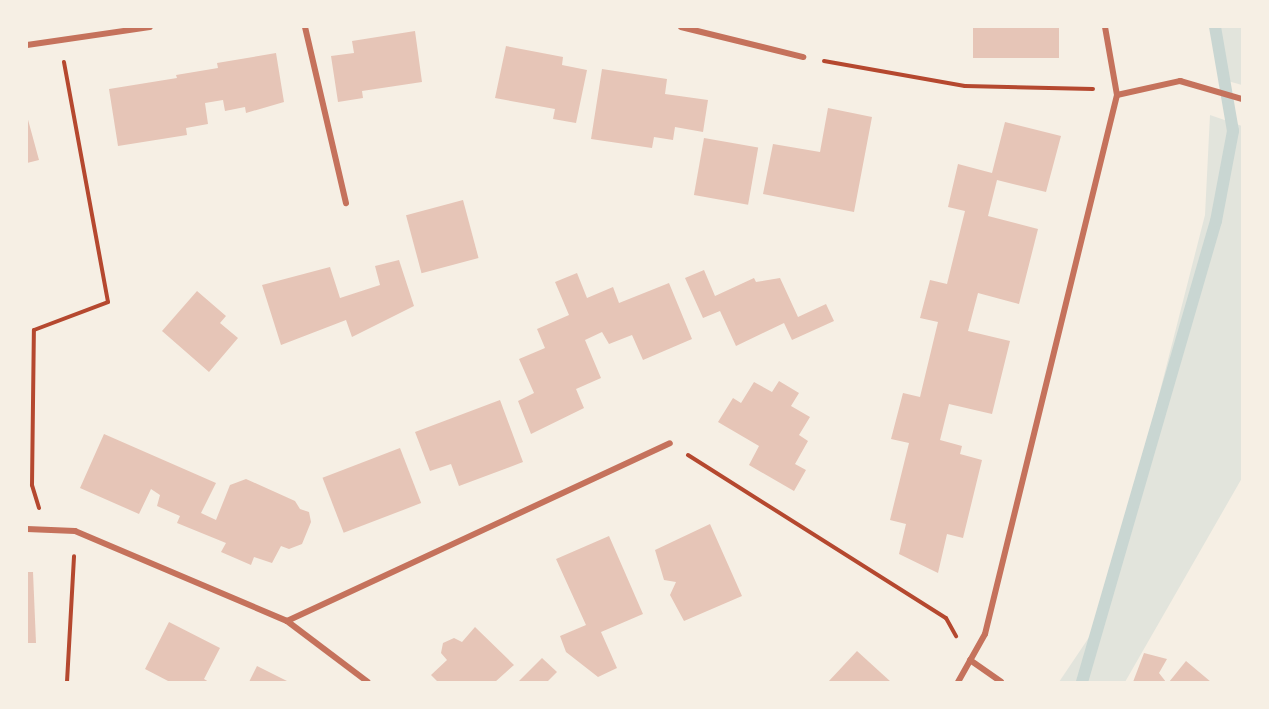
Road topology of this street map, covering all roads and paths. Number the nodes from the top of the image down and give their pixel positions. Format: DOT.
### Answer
graph roads {
  1 [pos="150,27"];
  2 [pos="305,27"];
  3 [pos="681,27"];
  4 [pos="1105,27"];
  5 [pos="61,40"];
  6 [pos="27,45"];
  7 [pos="802,57"];
  8 [pos="1117,95"];
  9 [pos="1242,99"];
  10 [pos="346,203"];
  11 [pos="670,443"];
  12 [pos="27,530"];
  13 [pos="46,530"];
  14 [pos="75,531"];
  15 [pos="287,621"];
  16 [pos="970,660"];
  17 [pos="67,682"];
  18 [pos="368,682"];
  19 [pos="958,682"];
  20 [pos="1001,682"];
  1 -- 5 [label="street"];
  2 -- 10 [label="street"];
  3 -- 7 [label="street"];
  4 -- 8 [label="street"];
  5 -- 6 [label="street"];
  5 -- 13 [label="path"];
  7 -- 8 [label="path"];
  8 -- 9 [label="street"];
  8 -- 16 [label="street"];
  11 -- 15 [label="street"];
  11 -- 16 [label="path"];
  12 -- 13 [label="street"];
  13 -- 14 [label="street"];
  14 -- 15 [label="street"];
  14 -- 17 [label="path"];
  15 -- 18 [label="street"];
  16 -- 19 [label="street"];
  16 -- 20 [label="street"];
}
